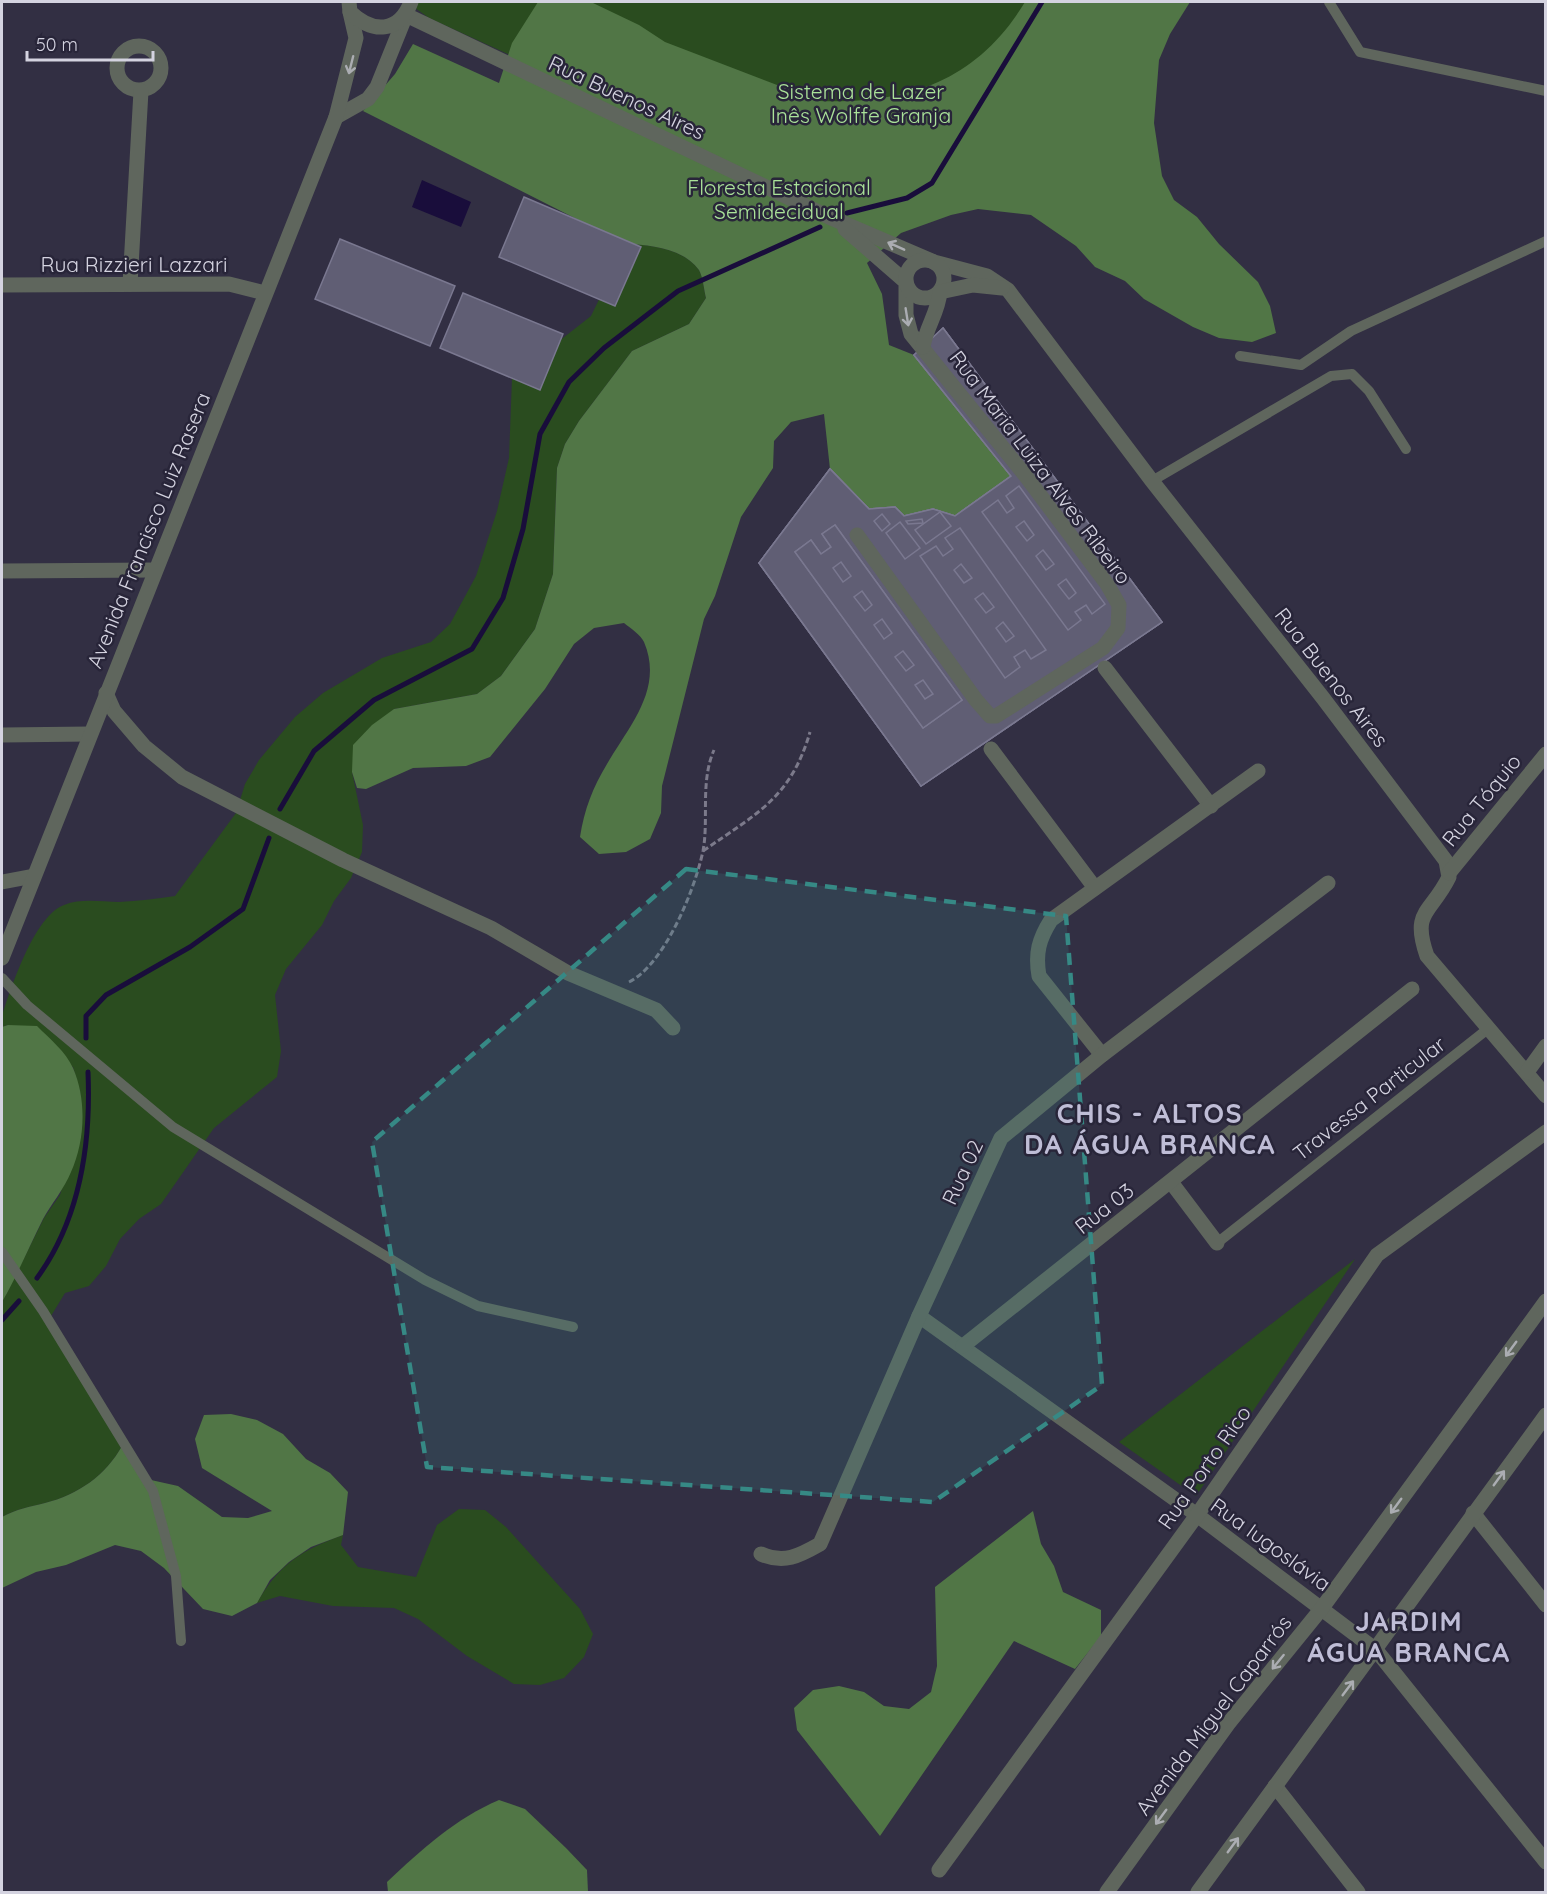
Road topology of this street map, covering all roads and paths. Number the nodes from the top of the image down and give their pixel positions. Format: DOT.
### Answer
graph roads {
  1 [pos="1329,2"];
  2 [pos="408,6"];
  3 [pos="350,7"];
  4 [pos="141,91"];
  5 [pos="1545,91"];
  6 [pos="336,117"];
  7 [pos="829,217"];
  8 [pos="1545,241"];
  9 [pos="934,262"];
  10 [pos="906,282"];
  11 [pos="130,284"];
  12 [pos="2,285"];
  13 [pos="1008,290"];
  14 [pos="940,292"];
  15 [pos="265,293"];
  16 [pos="923,347"];
  17 [pos="1240,356"];
  18 [pos="1406,449"];
  19 [pos="1152,482"];
  20 [pos="857,535"];
  21 [pos="155,570"];
  22 [pos="2,571"];
  23 [pos="1105,668"];
  24 [pos="106,693"];
  25 [pos="810,732"];
  26 [pos="90,734"];
  27 [pos="2,735"];
  28 [pos="991,749"];
  29 [pos="714,750"];
  30 [pos="1545,754"];
  31 [pos="1258,771"];
  32 [pos="1211,806"];
  33 [pos="703,851"];
  34 [pos="1449,873"];
  35 [pos="34,876"];
  36 [pos="2,882"];
  37 [pos="1328,883"];
  38 [pos="1095,888"];
  39 [pos="2,958"];
  40 [pos="2,978"];
  41 [pos="598,987"];
  42 [pos="1412,989"];
  43 [pos="673,1028"];
  44 [pos="1489,1028"];
  45 [pos="1545,1046"];
  46 [pos="1102,1055"];
  47 [pos="1527,1072"];
  48 [pos="1545,1096"];
  49 [pos="1545,1132"];
  50 [pos="1171,1182"];
  51 [pos="1217,1243"];
  52 [pos="2,1252"];
  53 [pos="1545,1302"];
  54 [pos="919,1317"];
  55 [pos="573,1327"];
  56 [pos="963,1346"];
  57 [pos="1545,1415"];
  58 [pos="1473,1513"];
  59 [pos="1197,1515"];
  60 [pos="761,1554"];
  61 [pos="1545,1605"];
  62 [pos="1322,1608"];
  63 [pos="181,1641"];
  64 [pos="1376,1650"];
  65 [pos="1275,1786"];
  66 [pos="1545,1862"];
  67 [pos="939,1870"];
  68 [pos="1107,1893"];
  69 [pos="1198,1893"];
  70 [pos="1358,1893"];
  1 -- 5 [label="lane"];
  2 -- 3 [label="street"];
  2 -- 6 [label="street"];
  2 -- 7 [label="street, Rua Buenos Aires"];
  3 -- 6 [label="street, Avenida Francisco Luiz Rasera, one-way"];
  4 -- 11 [label="street"];
  6 -- 15 [label="street, Avenida Francisco Luiz Rasera"];
  9 -- 7 [label="street, Rua Buenos Aires, one-way"];
  7 -- 10 [label="street, Rua Buenos Aires"];
  8 -- 17 [label="lane"];
  9 -- 10 [label="street"];
  9 -- 13 [label="street, Rua Buenos Aires"];
  9 -- 14 [label="street"];
  10 -- 14 [label="street, Rua Buenos Aires"];
  10 -- 16 [label="street, one-way"];
  11 -- 12 [label="street, Rua Rizzieri Lazzari"];
  11 -- 15 [label="street, Rua Rizzieri Lazzari"];
  13 -- 14 [label="street, Rua Buenos Aires"];
  13 -- 19 [label="street, Rua Buenos Aires"];
  14 -- 16 [label="street"];
  15 -- 21 [label="street, Avenida Francisco Luiz Rasera"];
  16 -- 20 [label="street, Rua Maria Luiza Alves Ribeiro"];
  18 -- 19 [label="lane"];
  19 -- 34 [label="street, Rua Buenos Aires"];
  21 -- 22 [label="street"];
  21 -- 24 [label="street, Avenida Francisco Luiz Rasera"];
  23 -- 32 [label="street"];
  24 -- 26 [label="street, Avenida Francisco Luiz Rasera"];
  24 -- 41 [label="street"];
  25 -- 33 [label="path"];
  26 -- 27 [label="street"];
  26 -- 35 [label="street, Avenida Francisco Luiz Rasera"];
  28 -- 38 [label="street"];
  29 -- 33 [label="path"];
  30 -- 34 [label="street, Rua Tóquio"];
  31 -- 32 [label="street"];
  32 -- 38 [label="street"];
  33 -- 41 [label="path"];
  34 -- 44 [label="street"];
  35 -- 36 [label="street"];
  35 -- 39 [label="street, Avenida Francisco Luiz Rasera"];
  37 -- 46 [label="street, Rua 02"];
  38 -- 46 [label="street"];
  40 -- 55 [label="lane"];
  41 -- 43 [label="street"];
  42 -- 50 [label="street, Rua 03"];
  44 -- 47 [label="street"];
  44 -- 51 [label="lane, Travessa Particular"];
  45 -- 47 [label="street"];
  46 -- 54 [label="street, Rua 02"];
  47 -- 48 [label="street"];
  49 -- 59 [label="street, Rua Porto Rico"];
  50 -- 51 [label="street"];
  50 -- 56 [label="street, Rua 03"];
  52 -- 63 [label="lane"];
  53 -- 62 [label="street, Avenida Miguel Caparrós, one-way"];
  54 -- 56 [label="street, Rua Iugoslávia"];
  54 -- 60 [label="street, Rua 02"];
  56 -- 59 [label="street, Rua Iugoslávia"];
  58 -- 57 [label="street, one-way"];
  58 -- 61 [label="street"];
  58 -- 64 [label="street"];
  59 -- 62 [label="street, Rua Iugoslávia"];
  59 -- 67 [label="street, Rua Porto Rico"];
  62 -- 64 [label="street, Rua Iugoslávia"];
  62 -- 68 [label="street, Avenida Miguel Caparrós, one-way"];
  65 -- 64 [label="street, one-way"];
  64 -- 66 [label="street, Rua Iugoslávia"];
  69 -- 65 [label="street, one-way"];
  65 -- 70 [label="street"];
}
